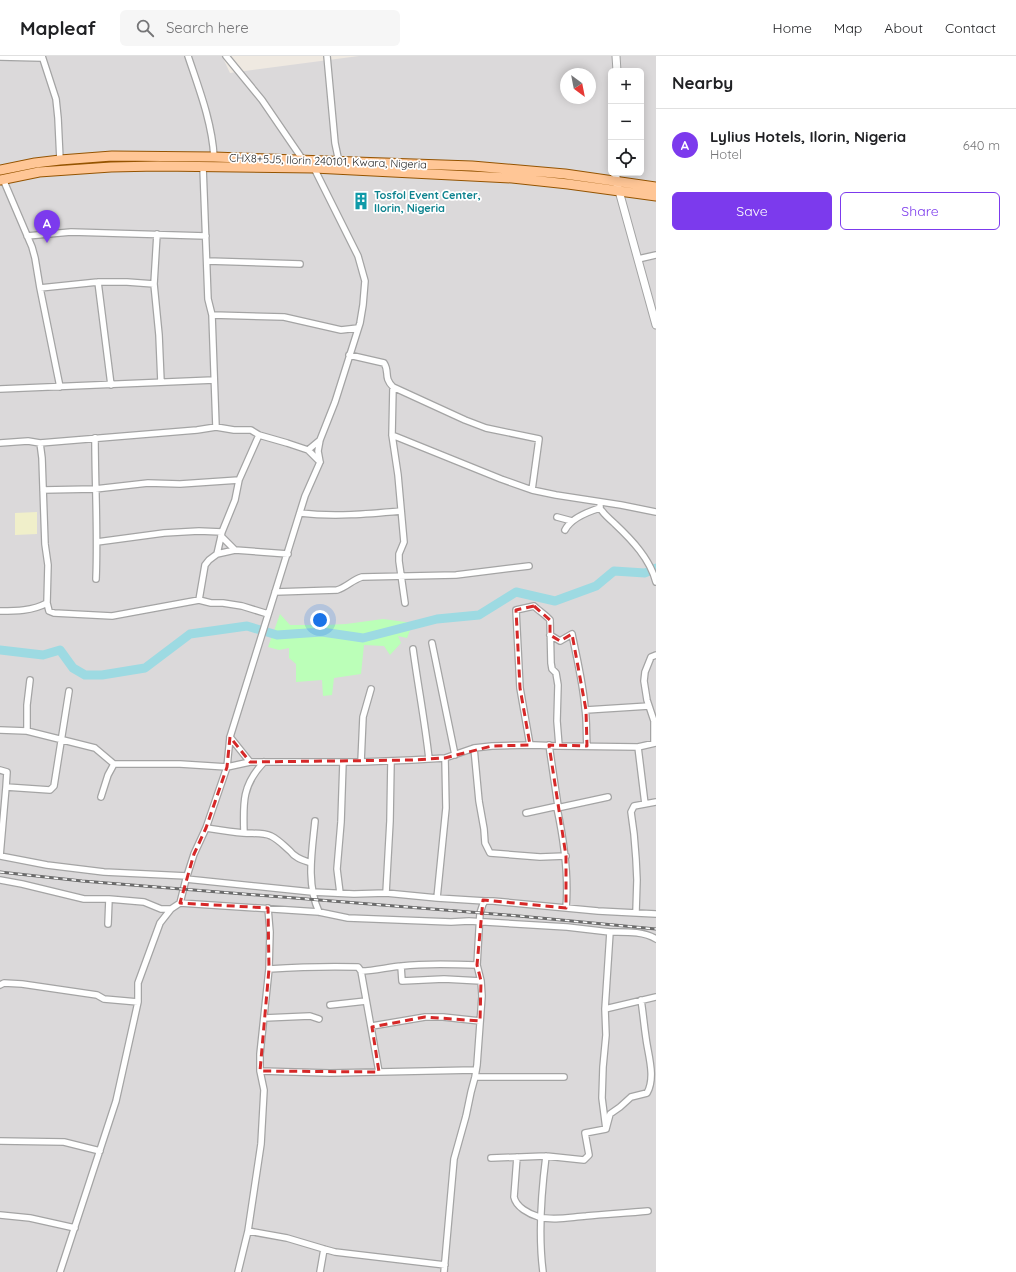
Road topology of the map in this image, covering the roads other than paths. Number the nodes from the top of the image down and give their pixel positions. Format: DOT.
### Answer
graph roads {
  1 [pos="188,56"];
  2 [pos="226,56"];
  3 [pos="327,56"];
  4 [pos="616,56"];
  5 [pos="0,57"];
  6 [pos="42,57"];
  7 [pos="617,68"];
  8 [pos="214,157"];
  9 [pos="60,160"];
  10 [pos="303,160"];
  11 [pos="340,162"];
  12 [pos="203,167"];
  13 [pos="314,168"];
  14 [pos="1,177"];
  15 [pos="616,177"];
  16 [pos="656,187"];
  17 [pos="619,191"];
  18 [pos="656,196"];
  19 [pos="157,234"];
  20 [pos="27,236"];
  21 [pos="206,236"];
  22 [pos="656,255"];
  23 [pos="638,259"];
  24 [pos="207,261"];
  25 [pos="300,264"];
  26 [pos="98,282"];
  27 [pos="154,284"];
  28 [pos="40,288"];
  29 [pos="212,315"];
  30 [pos="656,325"];
  31 [pos="358,328"];
  32 [pos="349,356"];
  33 [pos="214,380"];
  34 [pos="161,382"];
  35 [pos="111,385"];
  36 [pos="60,387"];
  37 [pos="393,387"];
  38 [pos="0,389"];
  39 [pos="216,427"];
  40 [pos="259,435"];
  41 [pos="392,435"];
  42 [pos="95,438"];
  43 [pos="320,440"];
  44 [pos="0,443"];
  45 [pos="40,443"];
  46 [pos="308,450"];
  47 [pos="320,462"];
  48 [pos="239,480"];
  49 [pos="95,489"];
  50 [pos="44,490"];
  51 [pos="532,490"];
  52 [pos="600,502"];
  53 [pos="600,508"];
  54 [pos="401,511"];
  55 [pos="656,512"];
  56 [pos="300,513"];
  57 [pos="557,518"];
  58 [pos="572,522"];
  59 [pos="565,530"];
  60 [pos="222,534"];
  61 [pos="97,542"];
  62 [pos="235,550"];
  63 [pos="217,554"];
  64 [pos="288,554"];
  65 [pos="529,566"];
  66 [pos="401,576"];
  67 [pos="96,579"];
  68 [pos="656,582"];
  69 [pos="275,592"];
  70 [pos="199,600"];
  71 [pos="47,603"];
  72 [pos="405,603"];
  73 [pos="0,611"];
  74 [pos="268,614"];
  75 [pos="550,635"];
  76 [pos="432,643"];
  77 [pos="413,649"];
  78 [pos="656,655"];
  79 [pos="30,680"];
  80 [pos="371,689"];
  81 [pos="69,690"];
  82 [pos="649,706"];
  83 [pos="586,710"];
  84 [pos="0,730"];
  85 [pos="27,731"];
  86 [pos="230,737"];
  87 [pos="61,739"];
  88 [pos="655,743"];
  89 [pos="530,745"];
  90 [pos="549,745"];
  91 [pos="559,746"];
  92 [pos="587,746"];
  93 [pos="638,747"];
  94 [pos="474,748"];
  95 [pos="455,755"];
  96 [pos="445,758"];
  97 [pos="429,759"];
  98 [pos="391,761"];
  99 [pos="250,762"];
  100 [pos="264,762"];
  101 [pos="343,762"];
  102 [pos="361,762"];
  103 [pos="114,764"];
  104 [pos="227,767"];
  105 [pos="0,770"];
  106 [pos="6,787"];
  107 [pos="101,797"];
  108 [pos="608,797"];
  109 [pos="656,802"];
  110 [pos="645,804"];
  111 [pos="2,807"];
  112 [pos="557,807"];
  113 [pos="526,813"];
  114 [pos="315,821"];
  115 [pos="206,828"];
  116 [pos="244,833"];
  117 [pos="0,856"];
  118 [pos="566,856"];
  119 [pos="311,863"];
  120 [pos="186,877"];
  121 [pos="0,880"];
  122 [pos="312,892"];
  123 [pos="340,893"];
  124 [pos="386,893"];
  125 [pos="437,898"];
  126 [pos="109,899"];
  127 [pos="485,900"];
  128 [pos="180,903"];
  129 [pos="268,908"];
  130 [pos="566,908"];
  131 [pos="171,909"];
  132 [pos="318,912"];
  133 [pos="636,912"];
  134 [pos="656,914"];
  135 [pos="480,922"];
  136 [pos="108,924"];
  137 [pos="610,932"];
  138 [pos="656,939"];
  139 [pos="477,965"];
  140 [pos="401,966"];
  141 [pos="270,969"];
  142 [pos="361,971"];
  143 [pos="481,981"];
  144 [pos="0,985"];
  145 [pos="656,997"];
  146 [pos="642,1000"];
  147 [pos="366,1001"];
  148 [pos="138,1002"];
  149 [pos="330,1005"];
  150 [pos="605,1009"];
  151 [pos="264,1018"];
  152 [pos="319,1019"];
  153 [pos="480,1021"];
  154 [pos="372,1026"];
  155 [pos="475,1070"];
  156 [pos="260,1071"];
  157 [pos="379,1072"];
  158 [pos="475,1077"];
  159 [pos="564,1077"];
  160 [pos="606,1129"];
  161 [pos="0,1141"];
  162 [pos="100,1151"];
  163 [pos="546,1156"];
  164 [pos="517,1157"];
  165 [pos="491,1158"];
  166 [pos="648,1211"];
  167 [pos="0,1215"];
  168 [pos="540,1218"];
  169 [pos="75,1228"];
  170 [pos="248,1230"];
  171 [pos="324,1249"];
  172 [pos="445,1265"];
  173 [pos="60,1272"];
  174 [pos="238,1272"];
  175 [pos="320,1272"];
  176 [pos="444,1272"];
  177 [pos="543,1272"];
  1 -- 8 [label="street"];
  2 -- 10 [label="street"];
  3 -- 11 [label="street"];
  4 -- 7 [label="street"];
  5 -- 6 [label="street"];
  6 -- 9 [label="street"];
  8 -- 9 [label="main road, CHX8+5J5, Ilorin 240101, Kwara, Nigeria"];
  8 -- 10 [label="main road, CHX8+5J5, Ilorin 240101, Kwara, Nigeria"];
  9 -- 14 [label="main road, CHX8+5J5, Ilorin 240101, Kwara, Nigeria"];
  10 -- 11 [label="main road, CHX8+5J5, Ilorin 240101, Kwara, Nigeria"];
  11 -- 15 [label="main road, CHX8+5J5, Ilorin 240101, Kwara, Nigeria"];
  12 -- 13 [label="main road, CHX8+5J5, Ilorin 240101, Kwara, Nigeria"];
  12 -- 14 [label="main road, CHX8+5J5, Ilorin 240101, Kwara, Nigeria"];
  12 -- 21 [label="street"];
  13 -- 17 [label="main road, CHX8+5J5, Ilorin 240101, Kwara, Nigeria"];
  13 -- 31 [label="street"];
  14 -- 20 [label="street"];
  15 -- 16 [label="main road, CHX8+5J5, Ilorin 240101, Kwara, Nigeria"];
  15 -- 17 [label="street"];
  17 -- 18 [label="main road, CHX8+5J5, Ilorin 240101, Kwara, Nigeria"];
  17 -- 23 [label="street"];
  19 -- 20 [label="street"];
  19 -- 21 [label="street"];
  19 -- 27 [label="street"];
  20 -- 28 [label="street"];
  21 -- 24 [label="street"];
  22 -- 23 [label="street"];
  23 -- 30 [label="street"];
  24 -- 25 [label="street"];
  24 -- 29 [label="street"];
  26 -- 27 [label="street"];
  26 -- 28 [label="street"];
  26 -- 35 [label="street"];
  27 -- 34 [label="street"];
  28 -- 36 [label="street"];
  29 -- 31 [label="street"];
  29 -- 33 [label="street"];
  31 -- 32 [label="street"];
  32 -- 37 [label="street"];
  32 -- 43 [label="street"];
  33 -- 34 [label="street"];
  33 -- 39 [label="street"];
  34 -- 35 [label="street"];
  35 -- 36 [label="street"];
  36 -- 38 [label="street"];
  37 -- 41 [label="street"];
  37 -- 51 [label="street"];
  39 -- 40 [label="street"];
  39 -- 42 [label="street"];
  40 -- 46 [label="street"];
  40 -- 48 [label="street"];
  41 -- 51 [label="street"];
  41 -- 54 [label="street"];
  42 -- 45 [label="street"];
  42 -- 49 [label="street"];
  43 -- 46 [label="street"];
  43 -- 47 [label="street"];
  44 -- 45 [label="street"];
  45 -- 50 [label="street"];
  46 -- 47 [label="street"];
  47 -- 56 [label="street"];
  48 -- 49 [label="street"];
  48 -- 60 [label="street"];
  49 -- 50 [label="street"];
  49 -- 61 [label="street"];
  50 -- 71 [label="street"];
  51 -- 52 [label="street"];
  52 -- 53 [label="street"];
  52 -- 55 [label="street"];
  53 -- 58 [label="street"];
  53 -- 68 [label="street"];
  54 -- 56 [label="street"];
  54 -- 66 [label="street"];
  56 -- 64 [label="street"];
  57 -- 58 [label="street"];
  58 -- 59 [label="street"];
  60 -- 61 [label="street"];
  60 -- 62 [label="street"];
  60 -- 63 [label="street"];
  61 -- 67 [label="street"];
  62 -- 63 [label="street"];
  62 -- 64 [label="street"];
  63 -- 70 [label="street"];
  64 -- 69 [label="street"];
  65 -- 66 [label="street"];
  66 -- 69 [label="street"];
  66 -- 72 [label="street"];
  69 -- 74 [label="street"];
  70 -- 71 [label="street"];
  70 -- 74 [label="street"];
  71 -- 73 [label="street"];
  74 -- 86 [label="street"];
  75 -- 83 [label="street"];
  75 -- 89 [label="street"];
  75 -- 91 [label="street"];
  76 -- 95 [label="street"];
  77 -- 97 [label="street"];
  78 -- 82 [label="street"];
  79 -- 85 [label="street"];
  80 -- 102 [label="street"];
  81 -- 87 [label="street"];
  82 -- 83 [label="street"];
  82 -- 88 [label="street"];
  83 -- 92 [label="street"];
  84 -- 85 [label="street"];
  85 -- 87 [label="street"];
  86 -- 99 [label="street"];
  86 -- 104 [label="street"];
  87 -- 103 [label="street"];
  87 -- 106 [label="street"];
  88 -- 93 [label="street"];
  89 -- 90 [label="street"];
  89 -- 94 [label="street"];
  90 -- 91 [label="street"];
  90 -- 112 [label="street"];
  91 -- 92 [label="street"];
  92 -- 93 [label="street"];
  93 -- 110 [label="street"];
  94 -- 95 [label="street"];
  94 -- 118 [label="street"];
  95 -- 96 [label="street"];
  96 -- 97 [label="street"];
  96 -- 125 [label="street"];
  97 -- 98 [label="street"];
  98 -- 102 [label="street"];
  98 -- 124 [label="street"];
  99 -- 100 [label="street"];
  99 -- 104 [label="street"];
  100 -- 101 [label="street"];
  100 -- 116 [label="street"];
  101 -- 102 [label="street"];
  101 -- 123 [label="street"];
  103 -- 104 [label="street"];
  103 -- 107 [label="street"];
  104 -- 115 [label="street"];
  105 -- 106 [label="street"];
  106 -- 111 [label="street"];
  108 -- 112 [label="street"];
  109 -- 110 [label="street"];
  110 -- 133 [label="street"];
  111 -- 117 [label="street"];
  112 -- 113 [label="street"];
  112 -- 118 [label="street"];
  114 -- 119 [label="street"];
  115 -- 116 [label="street"];
  115 -- 120 [label="street"];
  116 -- 119 [label="street"];
  117 -- 120 [label="street"];
  118 -- 130 [label="street"];
  119 -- 122 [label="street"];
  120 -- 122 [label="street"];
  120 -- 128 [label="street"];
  121 -- 126 [label="street"];
  122 -- 123 [label="street"];
  122 -- 132 [label="street"];
  123 -- 124 [label="street"];
  124 -- 125 [label="street"];
  125 -- 127 [label="street"];
  126 -- 131 [label="street"];
  126 -- 136 [label="street"];
  127 -- 130 [label="street"];
  127 -- 135 [label="street"];
  128 -- 129 [label="street"];
  128 -- 131 [label="street"];
  129 -- 132 [label="street"];
  129 -- 141 [label="street"];
  130 -- 133 [label="street"];
  131 -- 148 [label="street"];
  132 -- 135 [label="street"];
  133 -- 134 [label="street"];
  135 -- 137 [label="street"];
  135 -- 139 [label="street"];
  137 -- 138 [label="street"];
  137 -- 150 [label="street"];
  139 -- 140 [label="street"];
  139 -- 143 [label="street"];
  140 -- 142 [label="street"];
  140 -- 143 [label="street"];
  141 -- 142 [label="street"];
  141 -- 151 [label="street"];
  142 -- 147 [label="street"];
  143 -- 153 [label="street"];
  144 -- 148 [label="street"];
  145 -- 146 [label="street"];
  146 -- 150 [label="street"];
  146 -- 160 [label="street"];
  147 -- 149 [label="street"];
  147 -- 154 [label="street"];
  148 -- 162 [label="street"];
  150 -- 160 [label="street"];
  151 -- 152 [label="street"];
  151 -- 156 [label="street"];
  153 -- 154 [label="street"];
  153 -- 155 [label="street"];
  154 -- 157 [label="street"];
  155 -- 157 [label="street"];
  155 -- 158 [label="street"];
  156 -- 157 [label="street"];
  156 -- 170 [label="street"];
  158 -- 159 [label="street"];
  158 -- 172 [label="street"];
  160 -- 163 [label="street"];
  161 -- 162 [label="street"];
  162 -- 169 [label="street"];
  163 -- 164 [label="street"];
  163 -- 168 [label="street"];
  164 -- 165 [label="street"];
  164 -- 168 [label="street"];
  166 -- 168 [label="street"];
  167 -- 169 [label="street"];
  168 -- 177 [label="street"];
  169 -- 173 [label="street"];
  170 -- 171 [label="street"];
  170 -- 174 [label="street"];
  171 -- 172 [label="street"];
  171 -- 175 [label="street"];
  172 -- 176 [label="street"];
}
